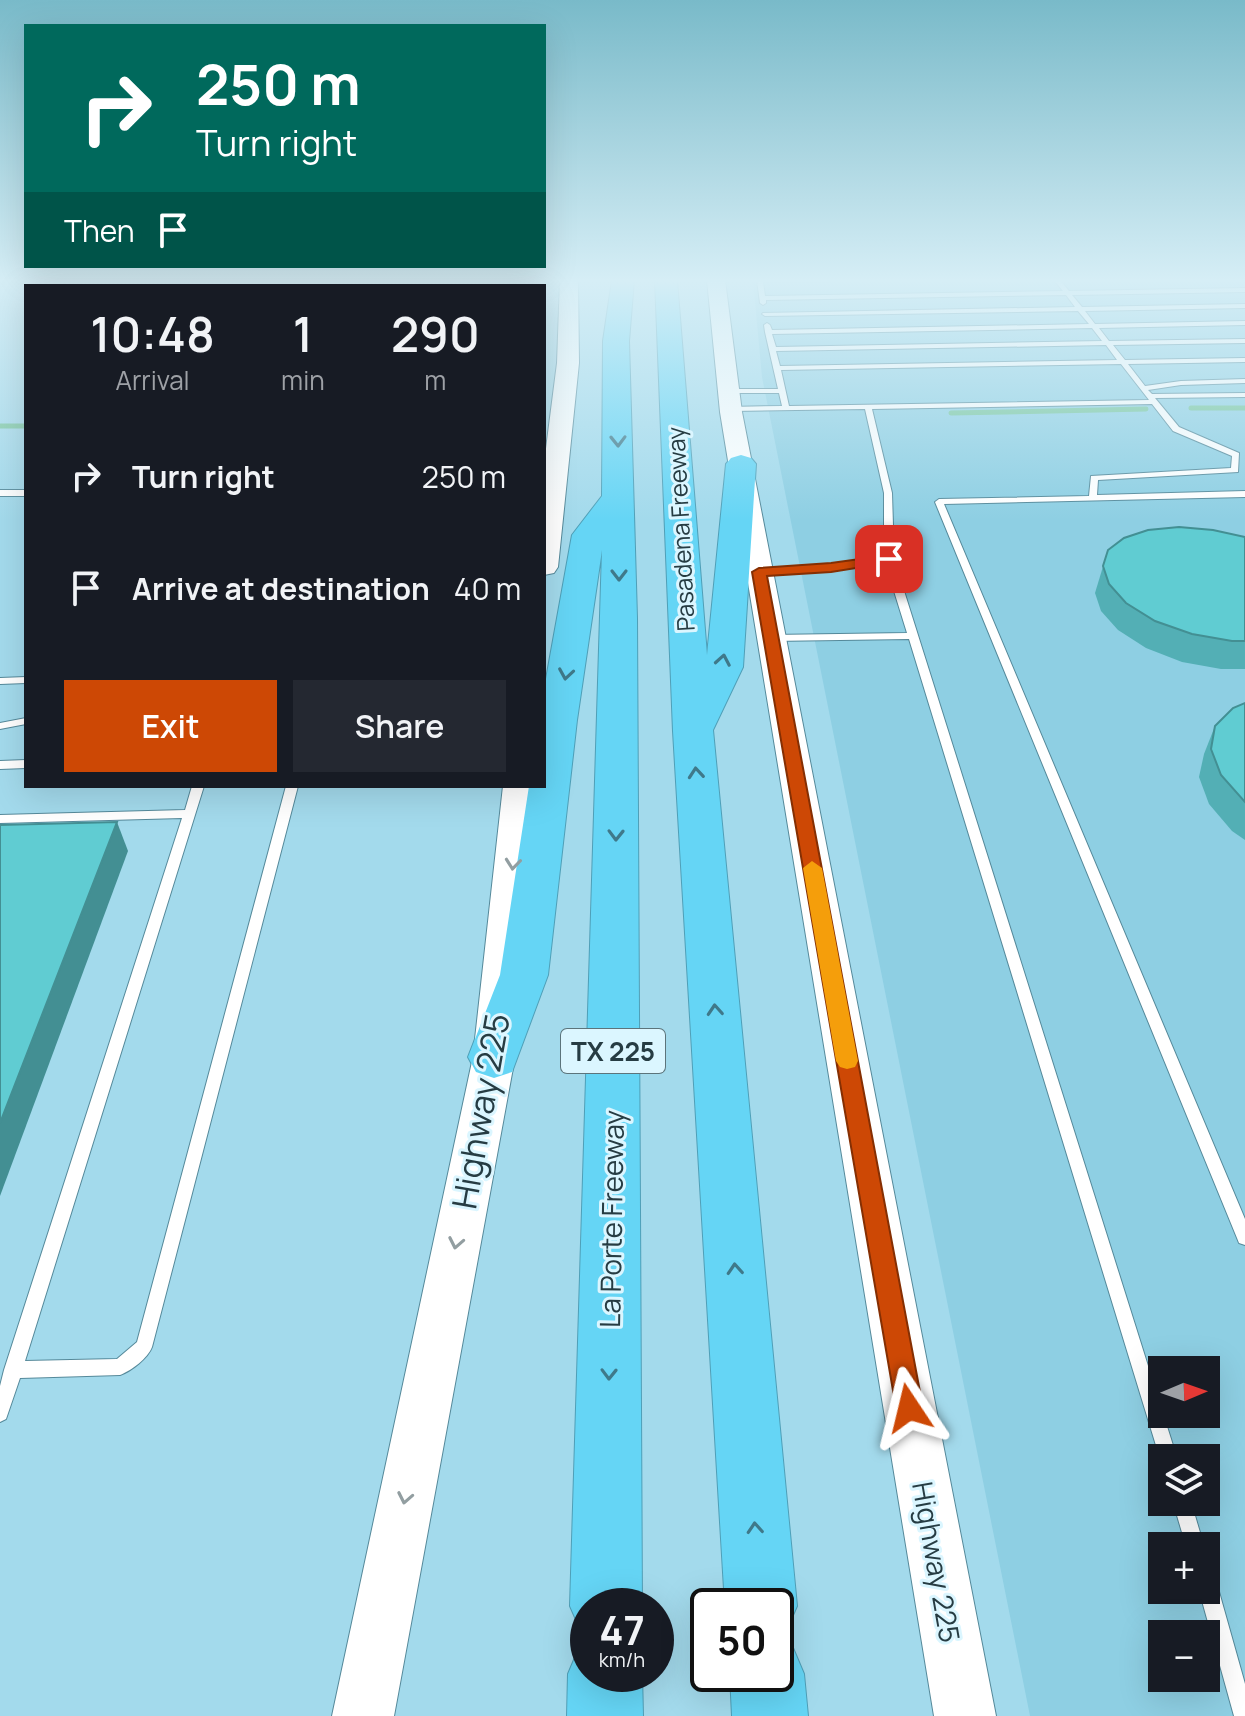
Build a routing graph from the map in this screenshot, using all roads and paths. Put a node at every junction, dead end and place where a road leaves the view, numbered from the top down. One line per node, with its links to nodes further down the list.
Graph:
1 (568, 360): 23 (main road)
2 (616, 360): 22 (highway, TX 225, one-way to 22)
3 (671, 360): 32 (highway, Pasadena Freeway)
4 (725, 360): 14 (main road, Highway 225)
5 (775, 360): 8 (lane)
6 (1240, 360): 7 (lane)
7 (1123, 362): 8 (lane); 10 (lane)
8 (777, 368): 11 (lane)
9 (1245, 381): 10 (lane)
10 (1144, 388): 13 (lane)
11 (782, 391): 14 (lane); 15 (lane)
12 (1245, 395): 13 (lane)
13 (1153, 399): 16 (lane); 21 (lane)
14 (730, 400): 15 (lane); 17 (main road, Highway 225)
15 (786, 407): 16 (lane)
16 (868, 407): 24 (lane)
17 (741, 464): 25 (main road, Highway 225); 32 (highway, one-way to 17)
18 (0, 493): 19 (lane)
19 (24, 493)
20 (1245, 494): 21 (lane)
21 (1093, 496): 41 (lane)
22 (618, 497): 40 (highway, one-way to 40); 45 (highway, La Porte Freeway / TX 225, one-way to 45)
23 (546, 550)
24 (889, 559): 25 (lane); 26 (lane)
25 (759, 572): 27 (main road, Highway 225)
26 (912, 636): 27 (lane); 44 (lane)
27 (771, 638): 53 (main road, Highway 225)
28 (24, 680): 29 (lane)
29 (0, 681)
30 (24, 721): 31 (lane)
31 (0, 726)
32 (693, 731): 46 (highway, one-way to 32)
33 (24, 764): 34 (lane)
34 (0, 765)
35 (197, 788): 38 (lane)
36 (291, 788): 42 (lane)
37 (520, 788): 40 (main road, Highway 225, one-way to 40)
38 (189, 814): 39 (lane); 42 (lane)
39 (0, 819)
40 (494, 1057): 50 (main road, Highway 225, one-way to 50)
41 (1245, 1238)
42 (13, 1370): 43 (lane)
43 (0, 1413)
44 (1164, 1444)
45 (606, 1588)
46 (760, 1588)
47 (1212, 1604): 54 (lane)
48 (605, 1692): 51 (highway)
49 (768, 1692): 52 (highway)
50 (363, 1716)
51 (605, 1716)
52 (770, 1716)
53 (965, 1716)
54 (1244, 1716)

